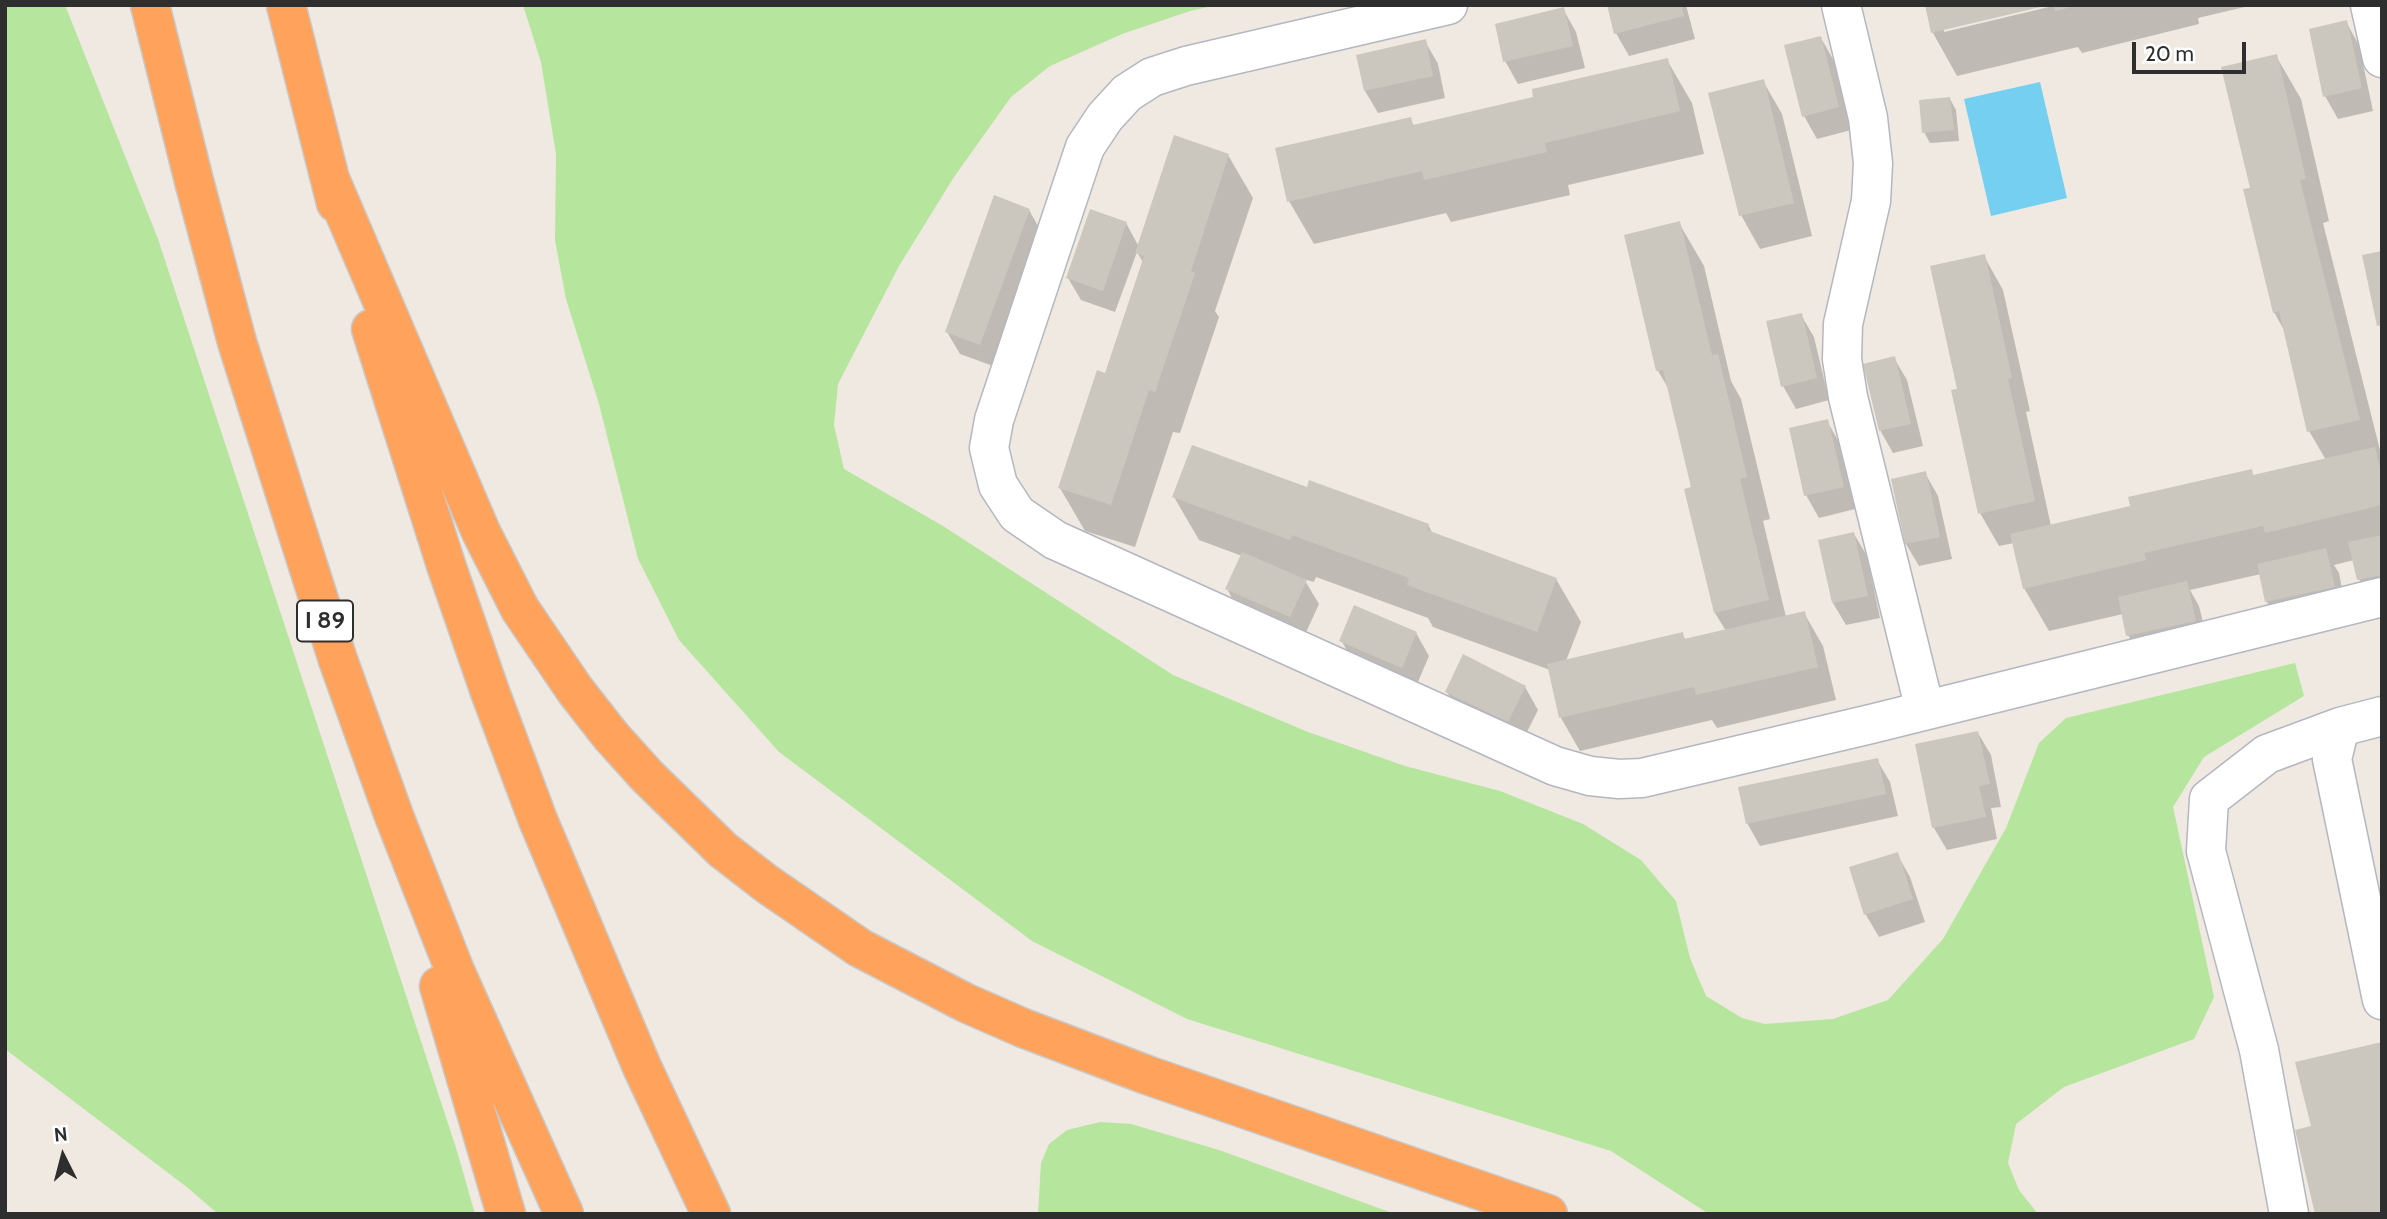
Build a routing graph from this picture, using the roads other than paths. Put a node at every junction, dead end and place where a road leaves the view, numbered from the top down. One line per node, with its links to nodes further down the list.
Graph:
1 (150, 5): 12 (highway, I 89)
2 (286, 5): 7 (highway)
3 (1448, 5): 9 (lane)
4 (1841, 5): 9 (lane)
5 (2370, 5): 6 (lane)
6 (2382, 58)
7 (330, 179): 16 (highway); 17 (highway)
8 (2382, 597): 9 (lane)
9 (1926, 710)
10 (2382, 716): 11 (lane)
11 (2340, 727): 13 (lane); 18 (lane)
12 (366, 739): 14 (highway); 15 (highway, I 89)
13 (2382, 1000)
14 (506, 1214)
15 (564, 1214)
16 (711, 1214)
17 (1548, 1214)
18 (2289, 1214)

